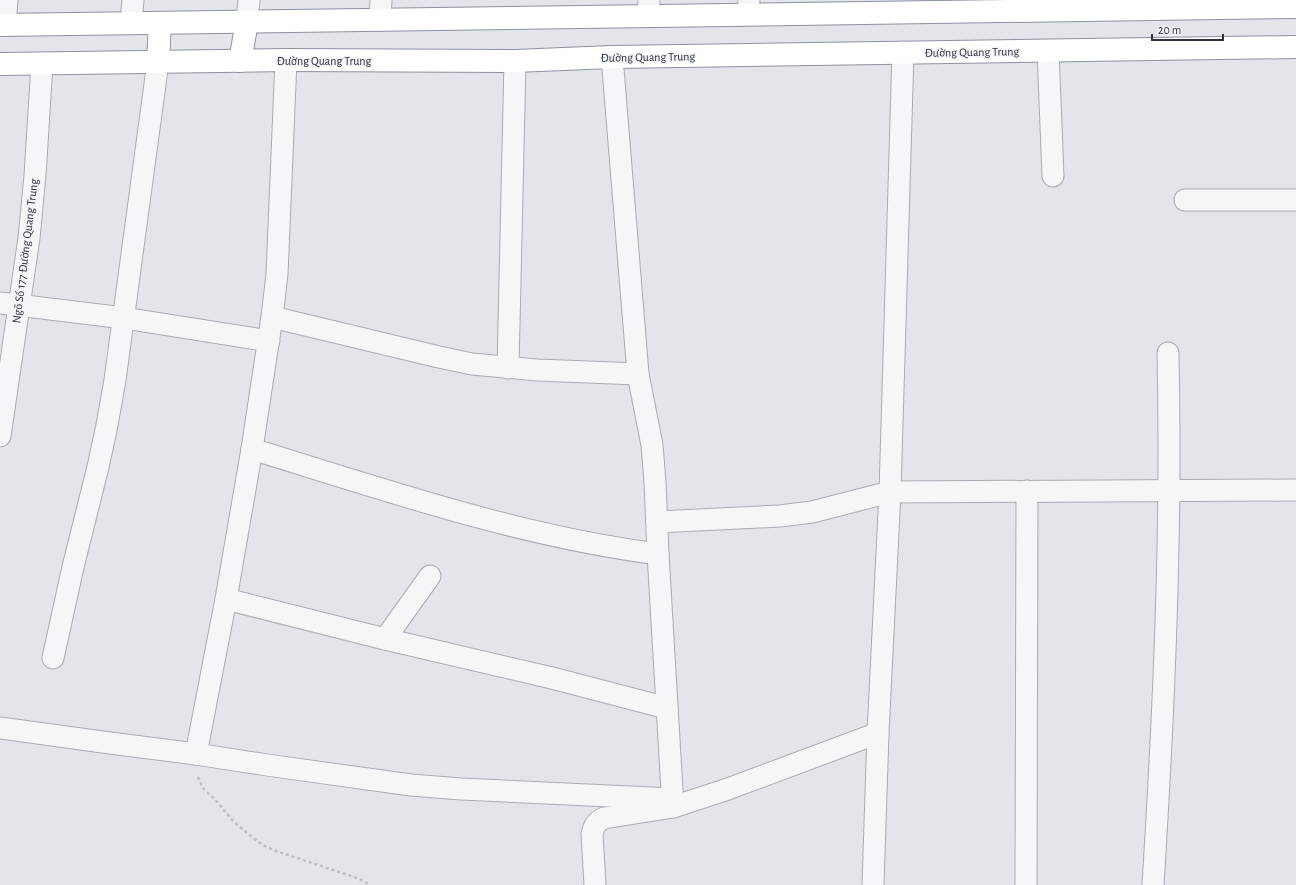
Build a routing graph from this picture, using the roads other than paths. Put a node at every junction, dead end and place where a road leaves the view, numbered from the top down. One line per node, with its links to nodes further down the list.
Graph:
1 (7, 0): 17 (street)
2 (133, 0): 15 (street)
3 (249, 0): 14 (street)
4 (1171, 4): 5 (highway); 7 (highway)
5 (1251, 4): 11 (highway)
6 (1002, 5): 7 (highway); 8 (highway)
7 (1078, 5)
8 (919, 6): 10 (highway)
9 (748, 7): 10 (highway); 12 (highway)
10 (827, 7)
11 (1296, 7)
12 (648, 8): 13 (highway)
13 (380, 10): 14 (highway)
14 (247, 22): 16 (highway); 24 (highway)
15 (131, 23): 16 (highway); 17 (highway)
16 (160, 23): 25 (highway)
17 (2, 25)
18 (1296, 47): 19 (highway, Đường Quang Trung)
19 (1048, 51): 20 (highway, Đường Quang Trung); 28 (street)
20 (903, 52): 21 (highway, Đường Quang Trung); 43 (street)
21 (612, 57): 23 (highway, Đường Quang Trung); 37 (street)
22 (286, 60): 23 (highway, Đường Quang Trung); 24 (highway, Đường Quang Trung); 32 (street)
23 (515, 60): 36 (street)
24 (240, 61): 25 (highway, Đường Quang Trung)
25 (158, 62): 27 (highway, Đường Quang Trung); 33 (street)
26 (0, 64): 27 (highway, Đường Quang Trung)
27 (42, 64): 31 (street, Ngõ Số 177 Đường Quang Trung)
28 (1052, 176)
29 (1185, 200): 30 (street)
30 (1296, 200)
31 (10, 304): 33 (street); 38 (street, Ngõ Số 177 Đường Quang Trung)
32 (272, 317): 34 (street); 36 (street)
33 (124, 318): 34 (street); 49 (street)
34 (269, 341): 39 (street)
35 (1168, 353): 40 (street)
36 (508, 368): 37 (street)
37 (638, 374): 44 (street)
38 (0, 436)
39 (252, 449): 45 (street); 47 (street)
40 (1170, 490): 41 (street); 42 (street); 58 (street)
41 (1296, 490)
42 (1027, 491): 43 (street); 57 (street)
43 (890, 492): 44 (street); 52 (street)
44 (657, 522): 45 (street)
45 (658, 554): 50 (street)
46 (430, 576): 48 (street)
47 (226, 599): 48 (street); 53 (street)
48 (385, 639): 50 (street)
49 (53, 658)
50 (667, 708): 54 (street)
51 (0, 728): 53 (street)
52 (878, 733): 54 (street); 56 (street)
53 (196, 754): 54 (street)
54 (673, 803): 55 (street)
55 (595, 885)
56 (873, 885)
57 (1026, 885)
58 (1153, 885)

